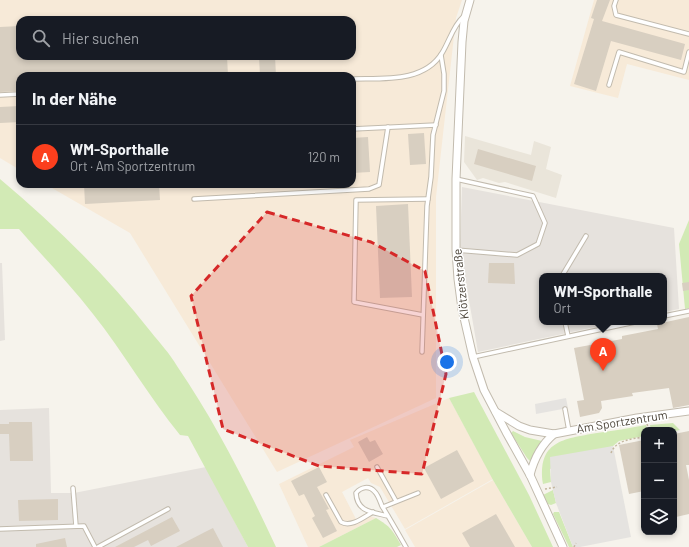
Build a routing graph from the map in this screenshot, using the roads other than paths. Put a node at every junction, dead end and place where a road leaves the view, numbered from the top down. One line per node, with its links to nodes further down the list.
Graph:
1 (470, 0): 3 (street, Klötzerstraße)
2 (616, 0): 4 (lane)
3 (466, 14): 6 (lane); 14 (street, Klötzerstraße)
4 (689, 34)
5 (689, 52): 8 (lane)
6 (441, 55): 7 (lane); 11 (lane)
7 (356, 79)
8 (609, 85)
9 (0, 94): 10 (lane)
10 (16, 94)
11 (436, 125): 12 (lane); 16 (lane)
12 (388, 127): 13 (lane); 15 (lane)
13 (356, 128)
14 (456, 179): 18 (street, Klötzerstraße); 18 (lane)
15 (194, 199)
16 (428, 199): 21 (lane); 21 (lane)
17 (586, 236): 19 (lane)
18 (456, 250): 27 (street, Klötzerstraße)
19 (564, 273)
20 (689, 311): 22 (lane)
21 (423, 315): 26 (lane)
22 (667, 315)
23 (566, 325): 25 (lane)
24 (621, 325): 25 (lane)
25 (568, 336): 27 (lane)
26 (422, 352)
27 (473, 357): 29 (street, Klötzerstraße)
28 (565, 409): 31 (lane)
29 (494, 410): 32 (street, Am Sportzentrum); 34 (street, Klötzerstraße)
30 (689, 411): 31 (street, Am Sportzentrum)
31 (569, 431): 32 (street, Am Sportzentrum)
32 (554, 434): 34 (street)
33 (377, 468): 38 (lane)
34 (530, 475): 47 (street, Klötzerstraße)
35 (73, 488): 43 (lane)
36 (418, 493): 38 (lane)
37 (326, 495): 41 (lane)
38 (396, 501): 39 (lane)
39 (383, 507): 41 (lane); 42 (lane)
40 (168, 509): 45 (lane)
41 (373, 512): 42 (lane)
42 (388, 516): 46 (lane)
43 (76, 526): 44 (lane); 45 (lane)
44 (0, 529)
45 (97, 547)
46 (406, 547)
47 (563, 547)

